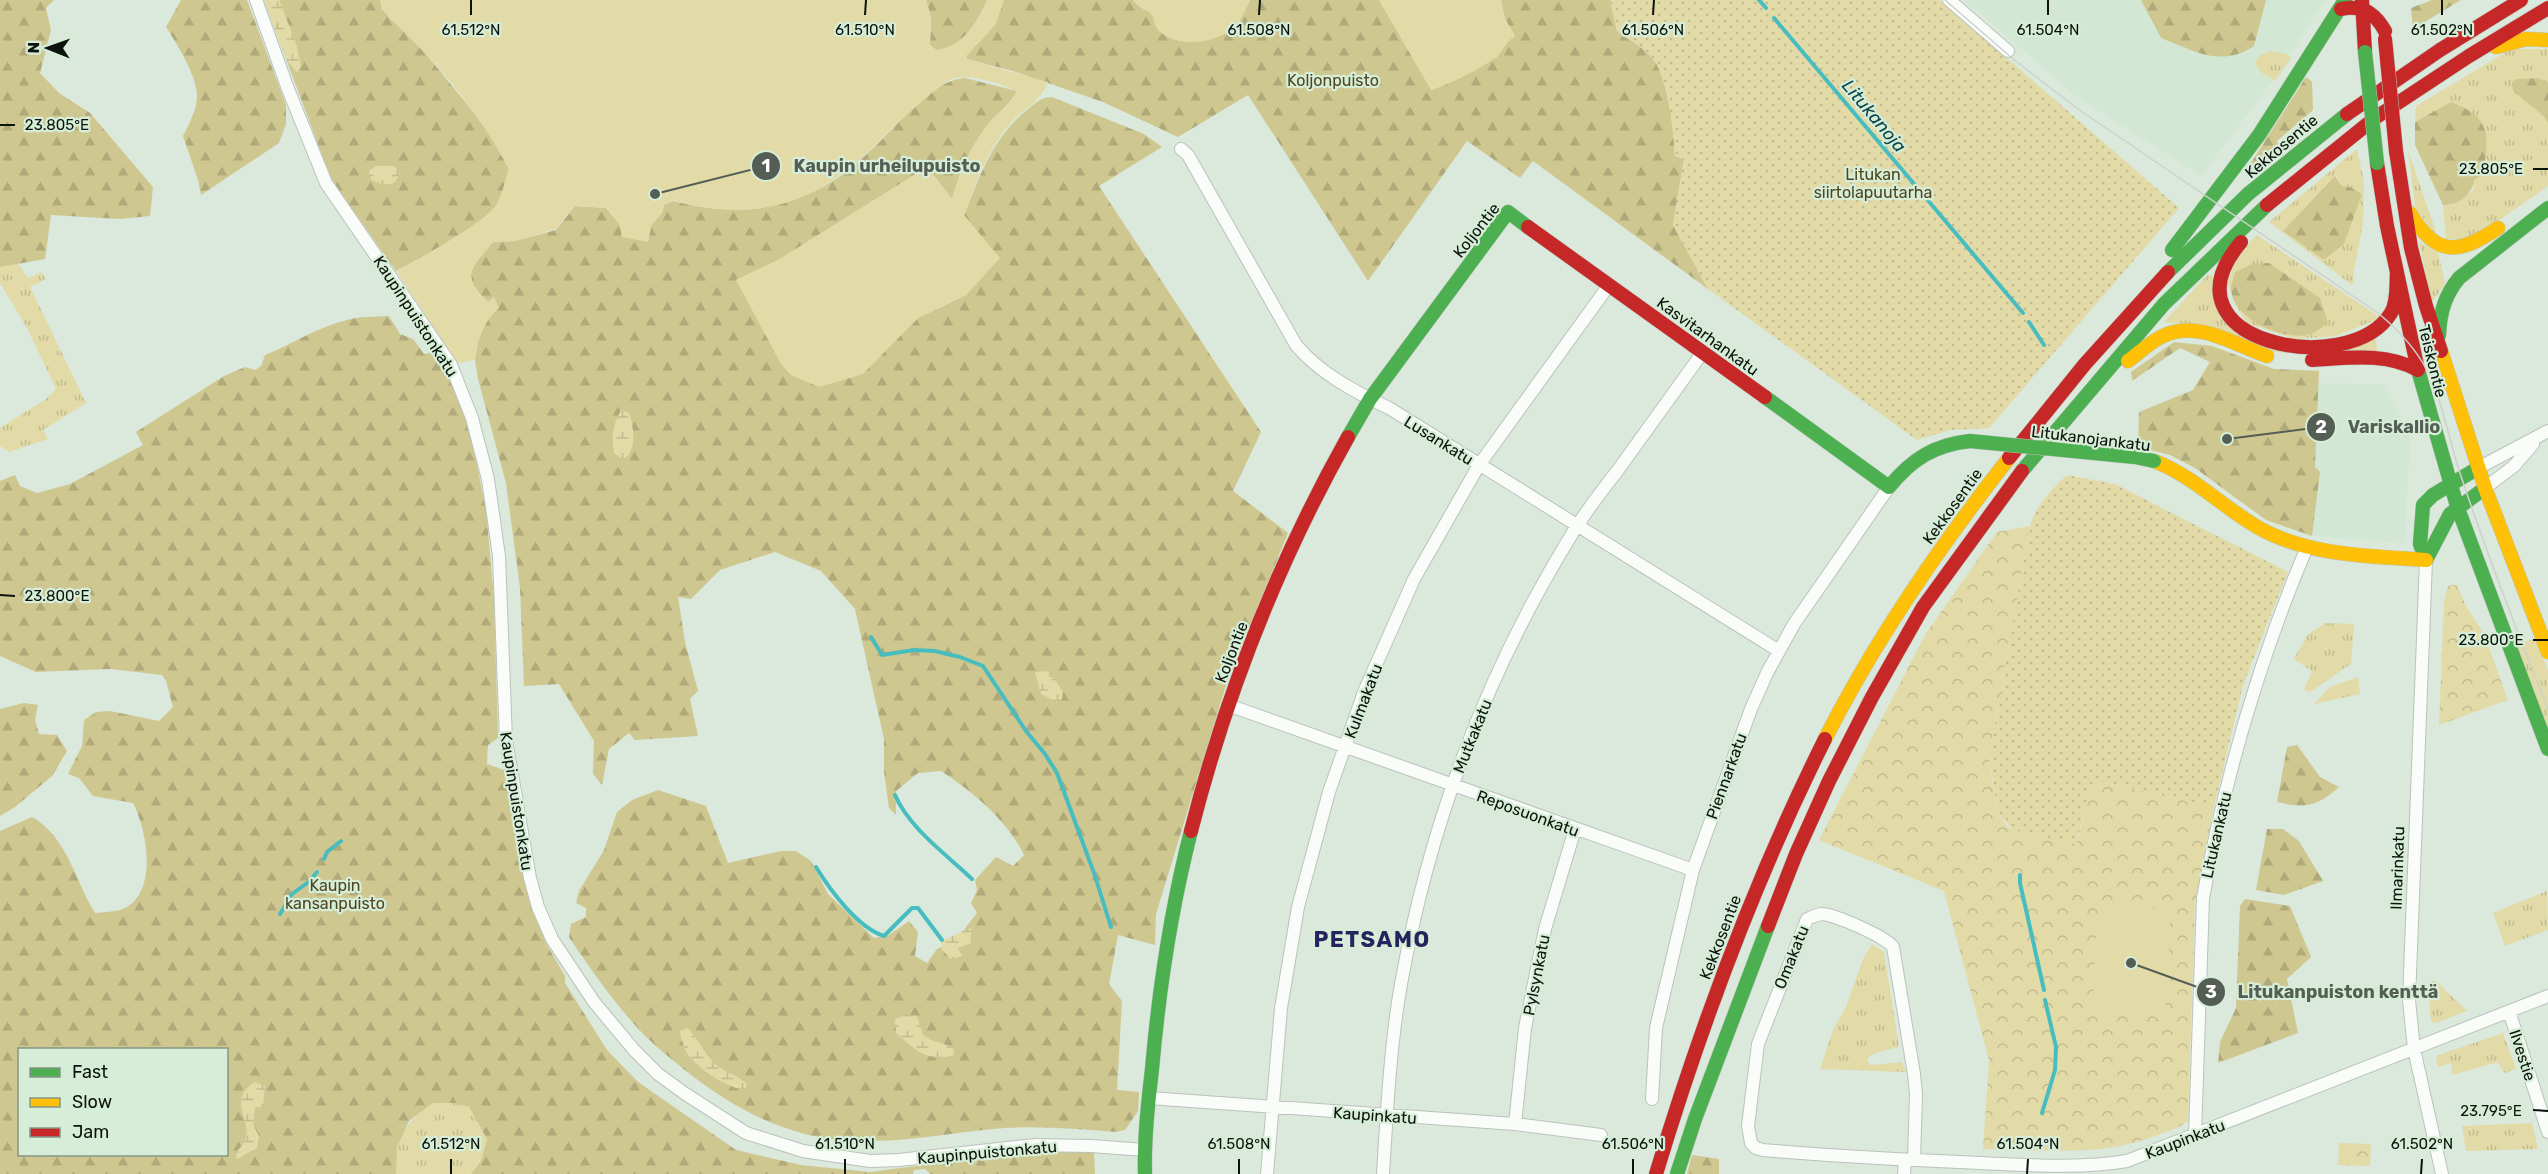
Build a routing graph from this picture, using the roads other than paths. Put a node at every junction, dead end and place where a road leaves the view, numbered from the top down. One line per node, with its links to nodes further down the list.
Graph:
1 (256, 0): 57 (street, Kaupinpuistonkatu)
2 (1949, 0): 10 (street)
3 (2521, 0): 20 (main road, Kekkosentie)
4 (2362, 4): 5 (main road); 6 (main road); 8 (main road); 18 (main road, Teiskontie, bridge)
5 (2343, 5): 20 (main road)
6 (2384, 5): 8 (main road, Teiskontie)
7 (2548, 8): 11 (main road)
8 (2385, 35): 14 (main road, Teiskontie, bridge)
9 (2548, 40): 11 (main road)
10 (2008, 51)
11 (2469, 56): 17 (main road, Kekkosentie)
12 (1181, 149): 27 (street, Lusankatu)
13 (2548, 193): 14 (main road)
14 (2404, 201): 21 (main road, Teiskontie)
15 (2548, 208): 21 (main road)
16 (1512, 210): 19 (main road, Kasvitarhankatu); 27 (main road, Koljontie)
17 (2259, 212): 18 (main road); 26 (main road, Kekkosentie)
18 (2397, 272): 25 (main road, Teiskontie)
19 (1609, 285): 22 (main road, Kasvitarhankatu); 29 (street, Kulmakatu)
20 (2099, 348): 63 (main road, Kekkosentie)
21 (2440, 351): 30 (main road, Teiskontie)
22 (1703, 352): 32 (main road, Kasvitarhankatu); 35 (street, Mutkakatu)
23 (2283, 359): 26 (main road)
24 (2298, 360): 25 (main road)
25 (2418, 370): 31 (main road, Teiskontie)
26 (2101, 377): 64 (main road, Kekkosentie)
27 (1370, 399): 29 (street, Lusankatu); 40 (main road, Koljontie)
28 (2543, 435): 30 (street); 33 (street)
29 (1479, 465): 35 (street, Lusankatu); 41 (street, Kulmakatu)
30 (2478, 468): 31 (main road, Ilmarinkatu); 33 (main road, Teiskontie)
31 (2450, 484): 34 (main road, Teiskontie); 37 (main road, Ilmarinkatu)
32 (1889, 486): 36 (main road, Litukanojankatu, bridge); 38 (street, Piennarkatu)
33 (2485, 488): 34 (main road); 39 (main road, Teiskontie)
34 (2457, 507): 37 (main road, Ilmarinkatu); 42 (main road, Teiskontie)
35 (1576, 526): 38 (street, Lusankatu); 43 (street, Mutkakatu)
36 (2307, 547): 37 (main road, Litukanojankatu); 56 (street, Litukankatu)
37 (2426, 560): 48 (street, Ilmarinkatu)
38 (1779, 651): 45 (street, Piennarkatu)
39 (2548, 652)
40 (1228, 705): 41 (street, Reposuonkatu); 49 (main road, Koljontie)
41 (1345, 747): 43 (street, Reposuonkatu); 51 (street, Kulmakatu)
42 (2548, 749)
43 (1452, 786): 44 (street, Reposuonkatu); 52 (street, Mutkakatu)
44 (1575, 829): 45 (street, Reposuonkatu); 53 (street, Pylsynkatu)
45 (1693, 870): 50 (street, Piennarkatu)
46 (2548, 996): 47 (street, Kaupinkatu)
47 (2509, 1011): 48 (street, Kaupinkatu); 54 (street, Ilvestie)
48 (2414, 1049): 56 (street, Kaupinkatu); 66 (street, Ilmarinkatu)
49 (1149, 1098): 51 (street, Kaupinkatu); 57 (main road, Koljontie)
50 (1652, 1099)
51 (1272, 1108): 52 (street, Kaupinkatu); 61 (street, Kulmakatu)
52 (1387, 1116): 53 (street, Kaupinkatu); 62 (street, Mutkakatu)
53 (1515, 1124): 55 (street, Kaupinkatu)
54 (2548, 1132)
55 (1601, 1135)
56 (2195, 1135): 59 (street, Kaupinkatu)
57 (1145, 1150): 60 (main road, Koljontie)
58 (1763, 1150): 59 (street, Kaupinkatu); 59 (street, Omakatu)
59 (1910, 1160): 65 (street, Omakatu)
60 (1145, 1174)
61 (1267, 1174)
62 (1383, 1174)
63 (1656, 1174)
64 (1677, 1174)
65 (1904, 1174)
66 (2442, 1174)

